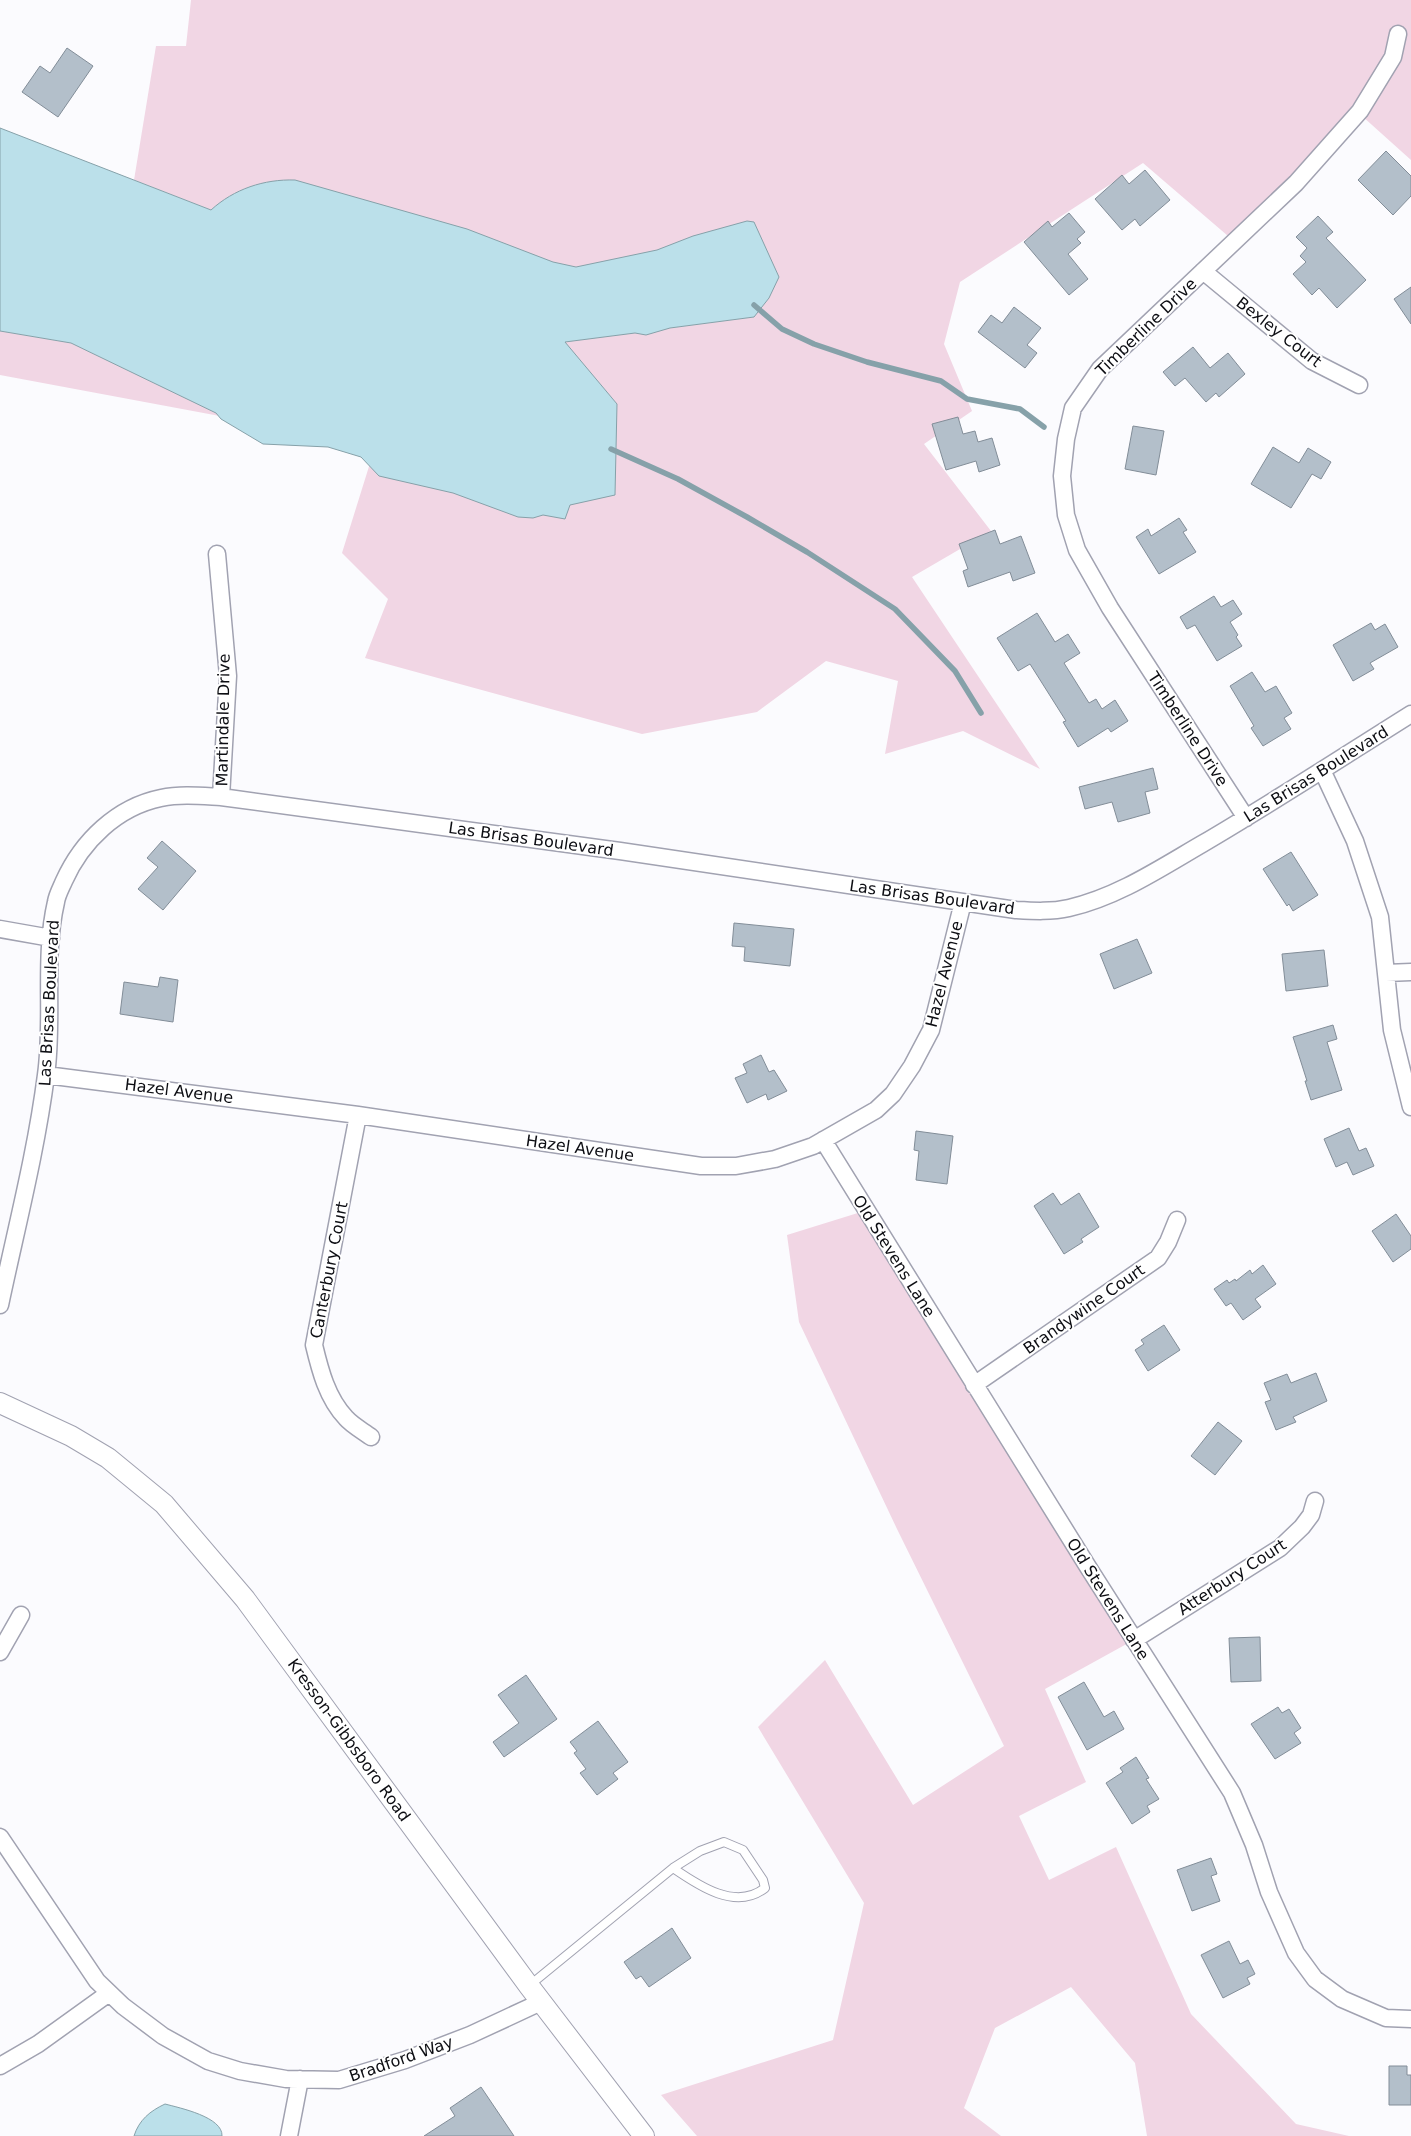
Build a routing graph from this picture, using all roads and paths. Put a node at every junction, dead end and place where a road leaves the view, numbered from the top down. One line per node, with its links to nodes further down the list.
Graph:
1 (1398, 34): 2 (street, Timberline Drive)
2 (1203, 271): 3 (street, Bexley Court); 8 (street, Timberline Drive)
3 (1359, 385)
4 (217, 554): 7 (street, Martindale Drive)
5 (1411, 714): 6 (street, Las Brisas Boulevard)
6 (1322, 770): 8 (street, Las Brisas Boulevard); 13 (street)
7 (221, 797): 9 (street, Las Brisas Boulevard); 11 (street, Las Brisas Boulevard)
8 (1246, 818): 9 (street, Las Brisas Boulevard)
9 (962, 902): 17 (street, Hazel Avenue)
10 (0, 929): 11 (street)
11 (51, 938): 14 (street, Las Brisas Boulevard)
12 (1411, 972): 13 (street)
13 (1386, 973): 15 (street)
14 (46, 1075): 16 (street, Hazel Avenue); 19 (street, Las Brisas Boulevard)
15 (1411, 1107)
16 (358, 1115): 17 (street, Hazel Avenue); 22 (street, Canterbury Court)
17 (823, 1140): 20 (street, Old Stevens Lane)
18 (1177, 1220): 20 (street, Brandywine Court)
19 (0, 1305)
20 (974, 1385): 25 (street, Old Stevens Lane)
21 (0, 1403): 29 (street, Kresson-Gibbsboro Road)
22 (371, 1437)
23 (1315, 1500): 25 (street, Atterbury Court)
24 (21, 1615): 26 (street)
25 (1134, 1640): 32 (street, Old Stevens Lane)
26 (0, 1652)
27 (0, 1837): 30 (street, Bradford Way)
28 (673, 1868): 28 (lane); 29 (lane)
29 (529, 1986): 31 (street, Kresson-Gibbsboro Road)
30 (109, 1993): 33 (street); 34 (street, Bradford Way)
31 (540, 2002): 34 (street, Bradford Way); 36 (street, Kresson-Gibbsboro Road)
32 (1411, 2019)
33 (0, 2066)
34 (300, 2079): 35 (street)
35 (289, 2136)
36 (644, 2136)

